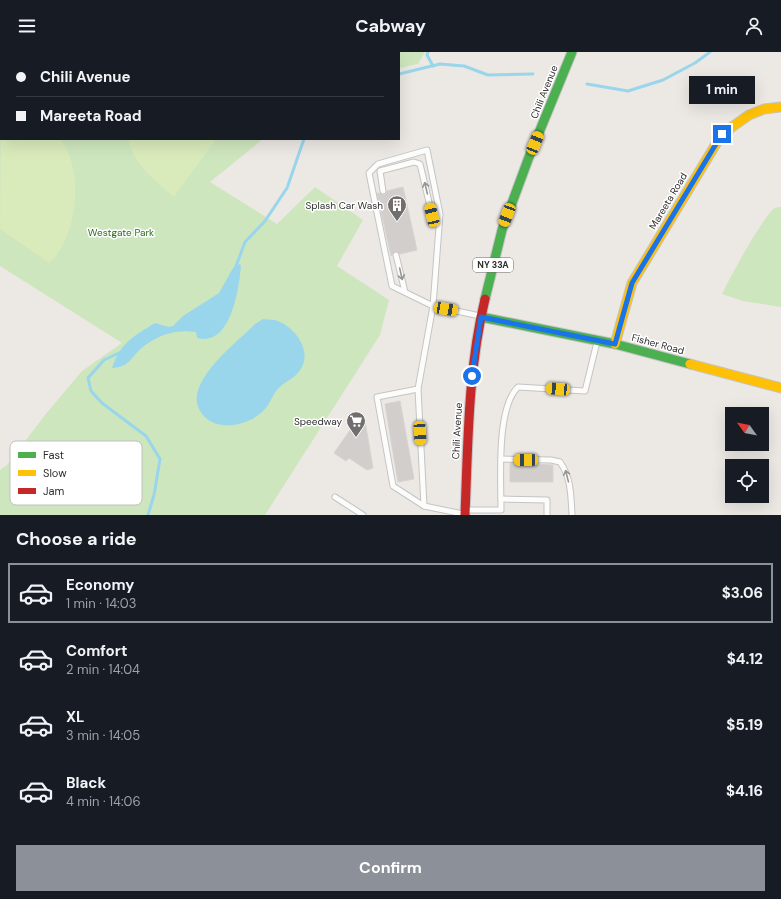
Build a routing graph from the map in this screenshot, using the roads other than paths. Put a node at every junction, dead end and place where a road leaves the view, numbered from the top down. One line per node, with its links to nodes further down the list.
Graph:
1 (568, 54): 8 (street, Chili Avenue / NY 33A)
2 (781, 107): 10 (street, Mareeta Road)
3 (383, 192): 4 (lane, one-way to 3)
4 (439, 223): 6 (lane); 7 (lane)
5 (396, 255): 6 (lane, one-way to 6)
6 (405, 292): 7 (lane)
7 (433, 306): 8 (lane); 12 (lane)
8 (481, 317): 9 (street, Fisher Road); 17 (street, Chili Avenue / NY 33A)
9 (598, 340): 10 (street, Fisher Road); 13 (lane)
10 (615, 344): 11 (street, Fisher Road)
11 (781, 388)
12 (418, 389): 16 (lane); 16 (lane)
13 (501, 459): 15 (lane); 21 (lane, one-way to 13)
14 (336, 497): 19 (lane)
15 (501, 499): 18 (lane); 20 (lane)
16 (424, 506): 17 (lane)
17 (465, 513): 18 (lane)
18 (501, 513)
19 (363, 515)
20 (547, 515)
21 (572, 515)

